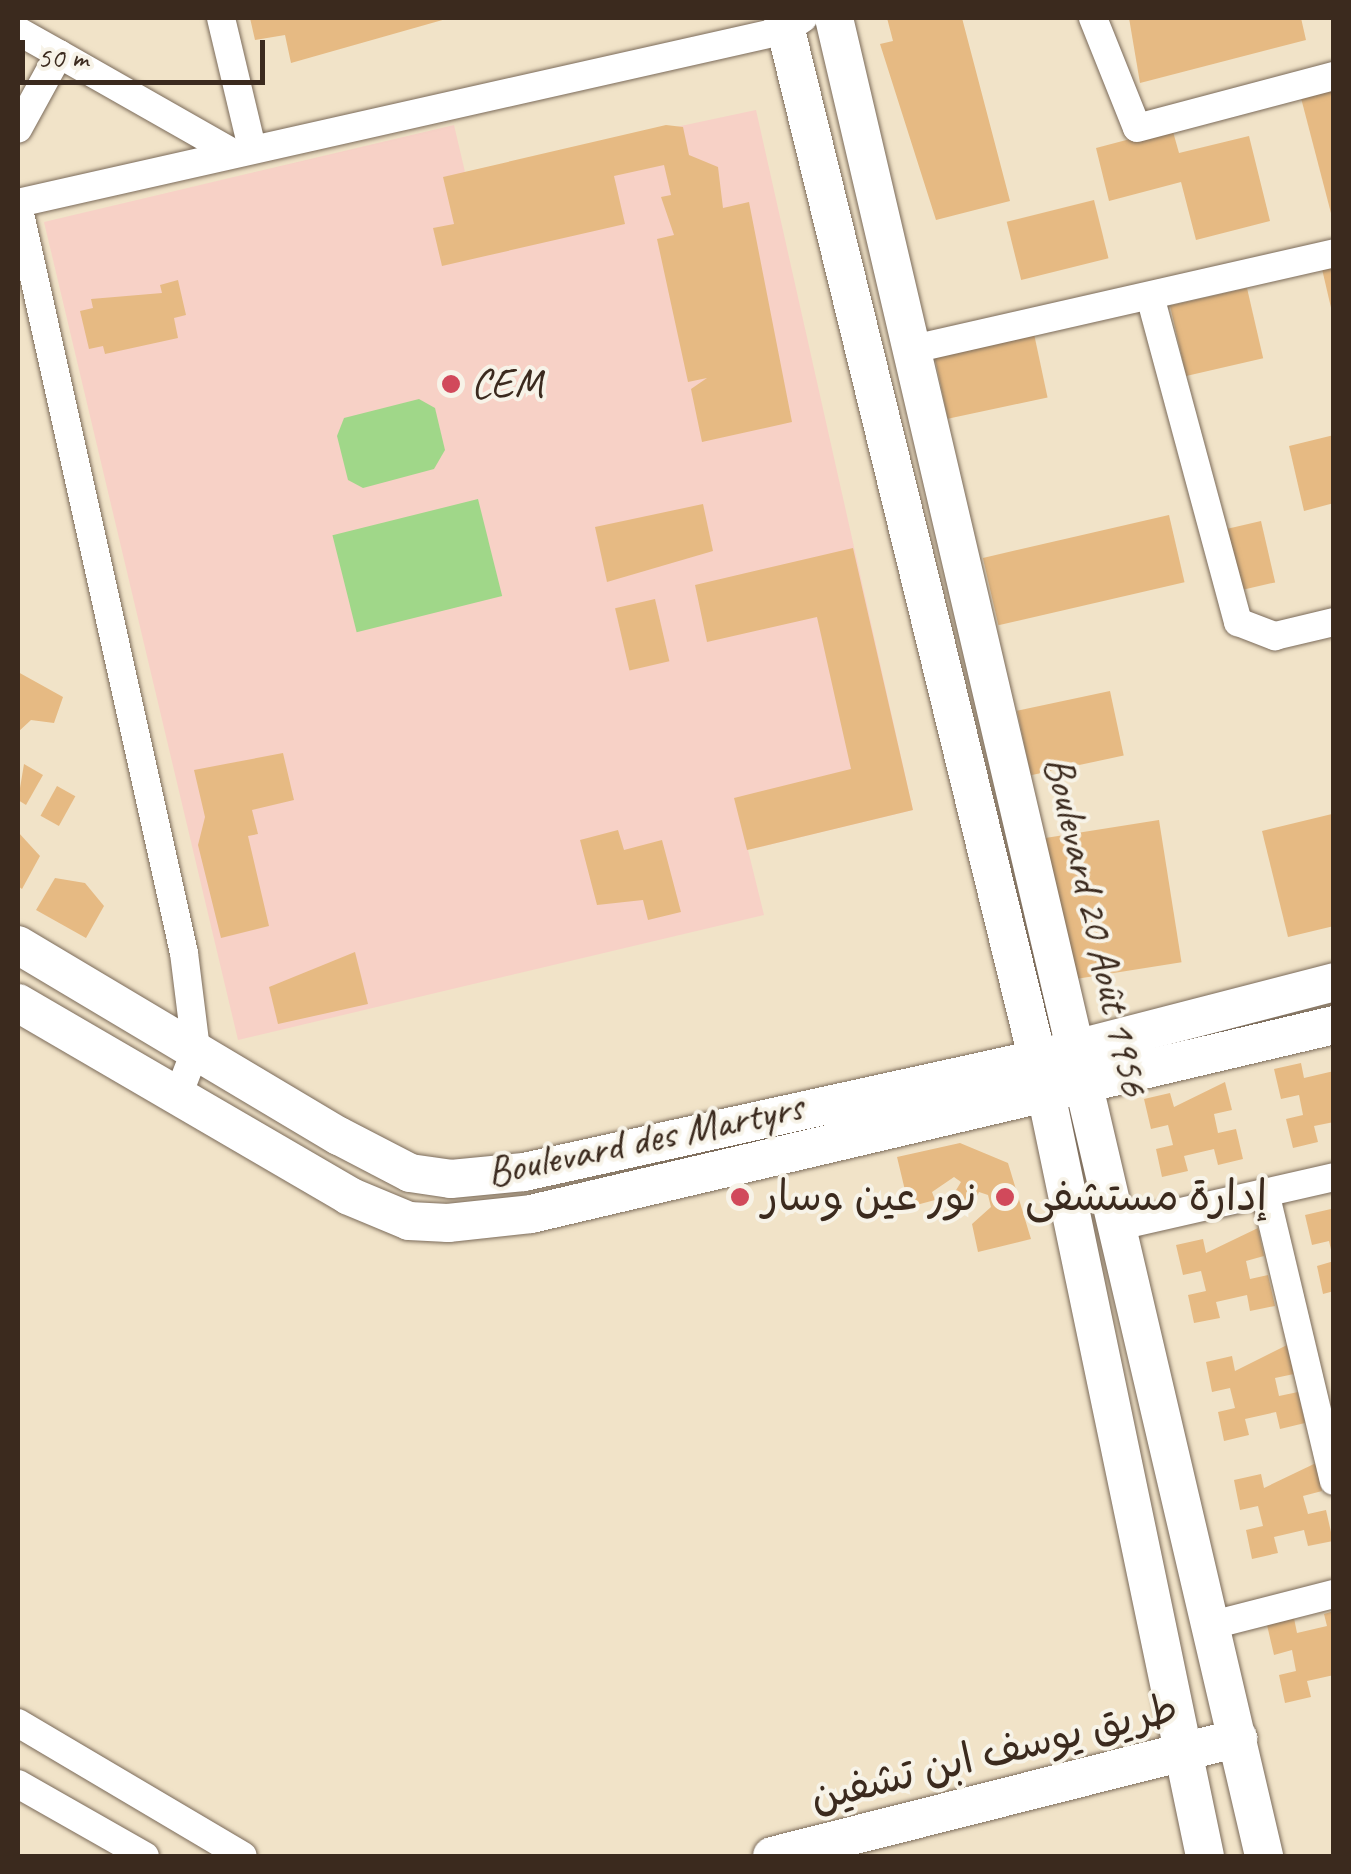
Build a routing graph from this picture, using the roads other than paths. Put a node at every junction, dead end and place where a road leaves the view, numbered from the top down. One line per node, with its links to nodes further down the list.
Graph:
1 (222, 18): 9 (street)
2 (834, 18): 13 (street, Boulevard 20 Août 1956)
3 (1093, 18): 7 (street)
4 (791, 22): 9 (street); 21 (street, Boulevard 20 Août 1956)
5 (18, 31): 6 (street)
6 (59, 54): 8 (street); 9 (street)
7 (1334, 76)
8 (18, 130)
9 (240, 147): 10 (street)
10 (18, 204): 20 (street)
11 (1334, 253): 12 (street)
12 (1150, 296): 13 (street); 14 (street)
13 (913, 348): 19 (street, Boulevard 20 Août 1956)
14 (1334, 622)
15 (18, 944): 20 (street)
16 (1334, 982): 19 (street, Boulevard des Martyrs)
17 (18, 1003): 23 (street, Boulevard des Martyrs)
18 (1334, 1025): 22 (street, Boulevard des Martyrs)
19 (1080, 1048): 21 (street, Boulevard des Martyrs); 22 (street, Boulevard 20 Août 1956)
20 (196, 1049): 21 (street, Boulevard des Martyrs); 23 (street)
21 (1036, 1059): 24 (street, Boulevard 20 Août 1956)
22 (1087, 1087): 24 (street, Boulevard des Martyrs); 27 (street, Boulevard 20 Août 1956)
23 (177, 1098): 24 (street, Boulevard des Martyrs)
24 (1047, 1098): 33 (street, Boulevard 20 Août 1956)
25 (1334, 1176): 26 (street)
26 (1265, 1192): 27 (street); 28 (street)
27 (1119, 1226): 30 (street, Boulevard 20 Août 1956)
28 (1334, 1481)
29 (1334, 1594): 30 (street)
30 (1212, 1624): 32 (street, Boulevard 20 Août 1956)
31 (18, 1723): 36 (street)
32 (1238, 1738): 33 (street, طريق يوسف ابن تشفين); 39 (street, Boulevard 20 Août 1956)
33 (1181, 1752): 37 (street, طريق يوسف ابن تشفين); 38 (street, Boulevard 20 Août 1956)
34 (18, 1784): 35 (street)
35 (146, 1856)
36 (242, 1856)
37 (772, 1856)
38 (1206, 1856)
39 (1264, 1856)

